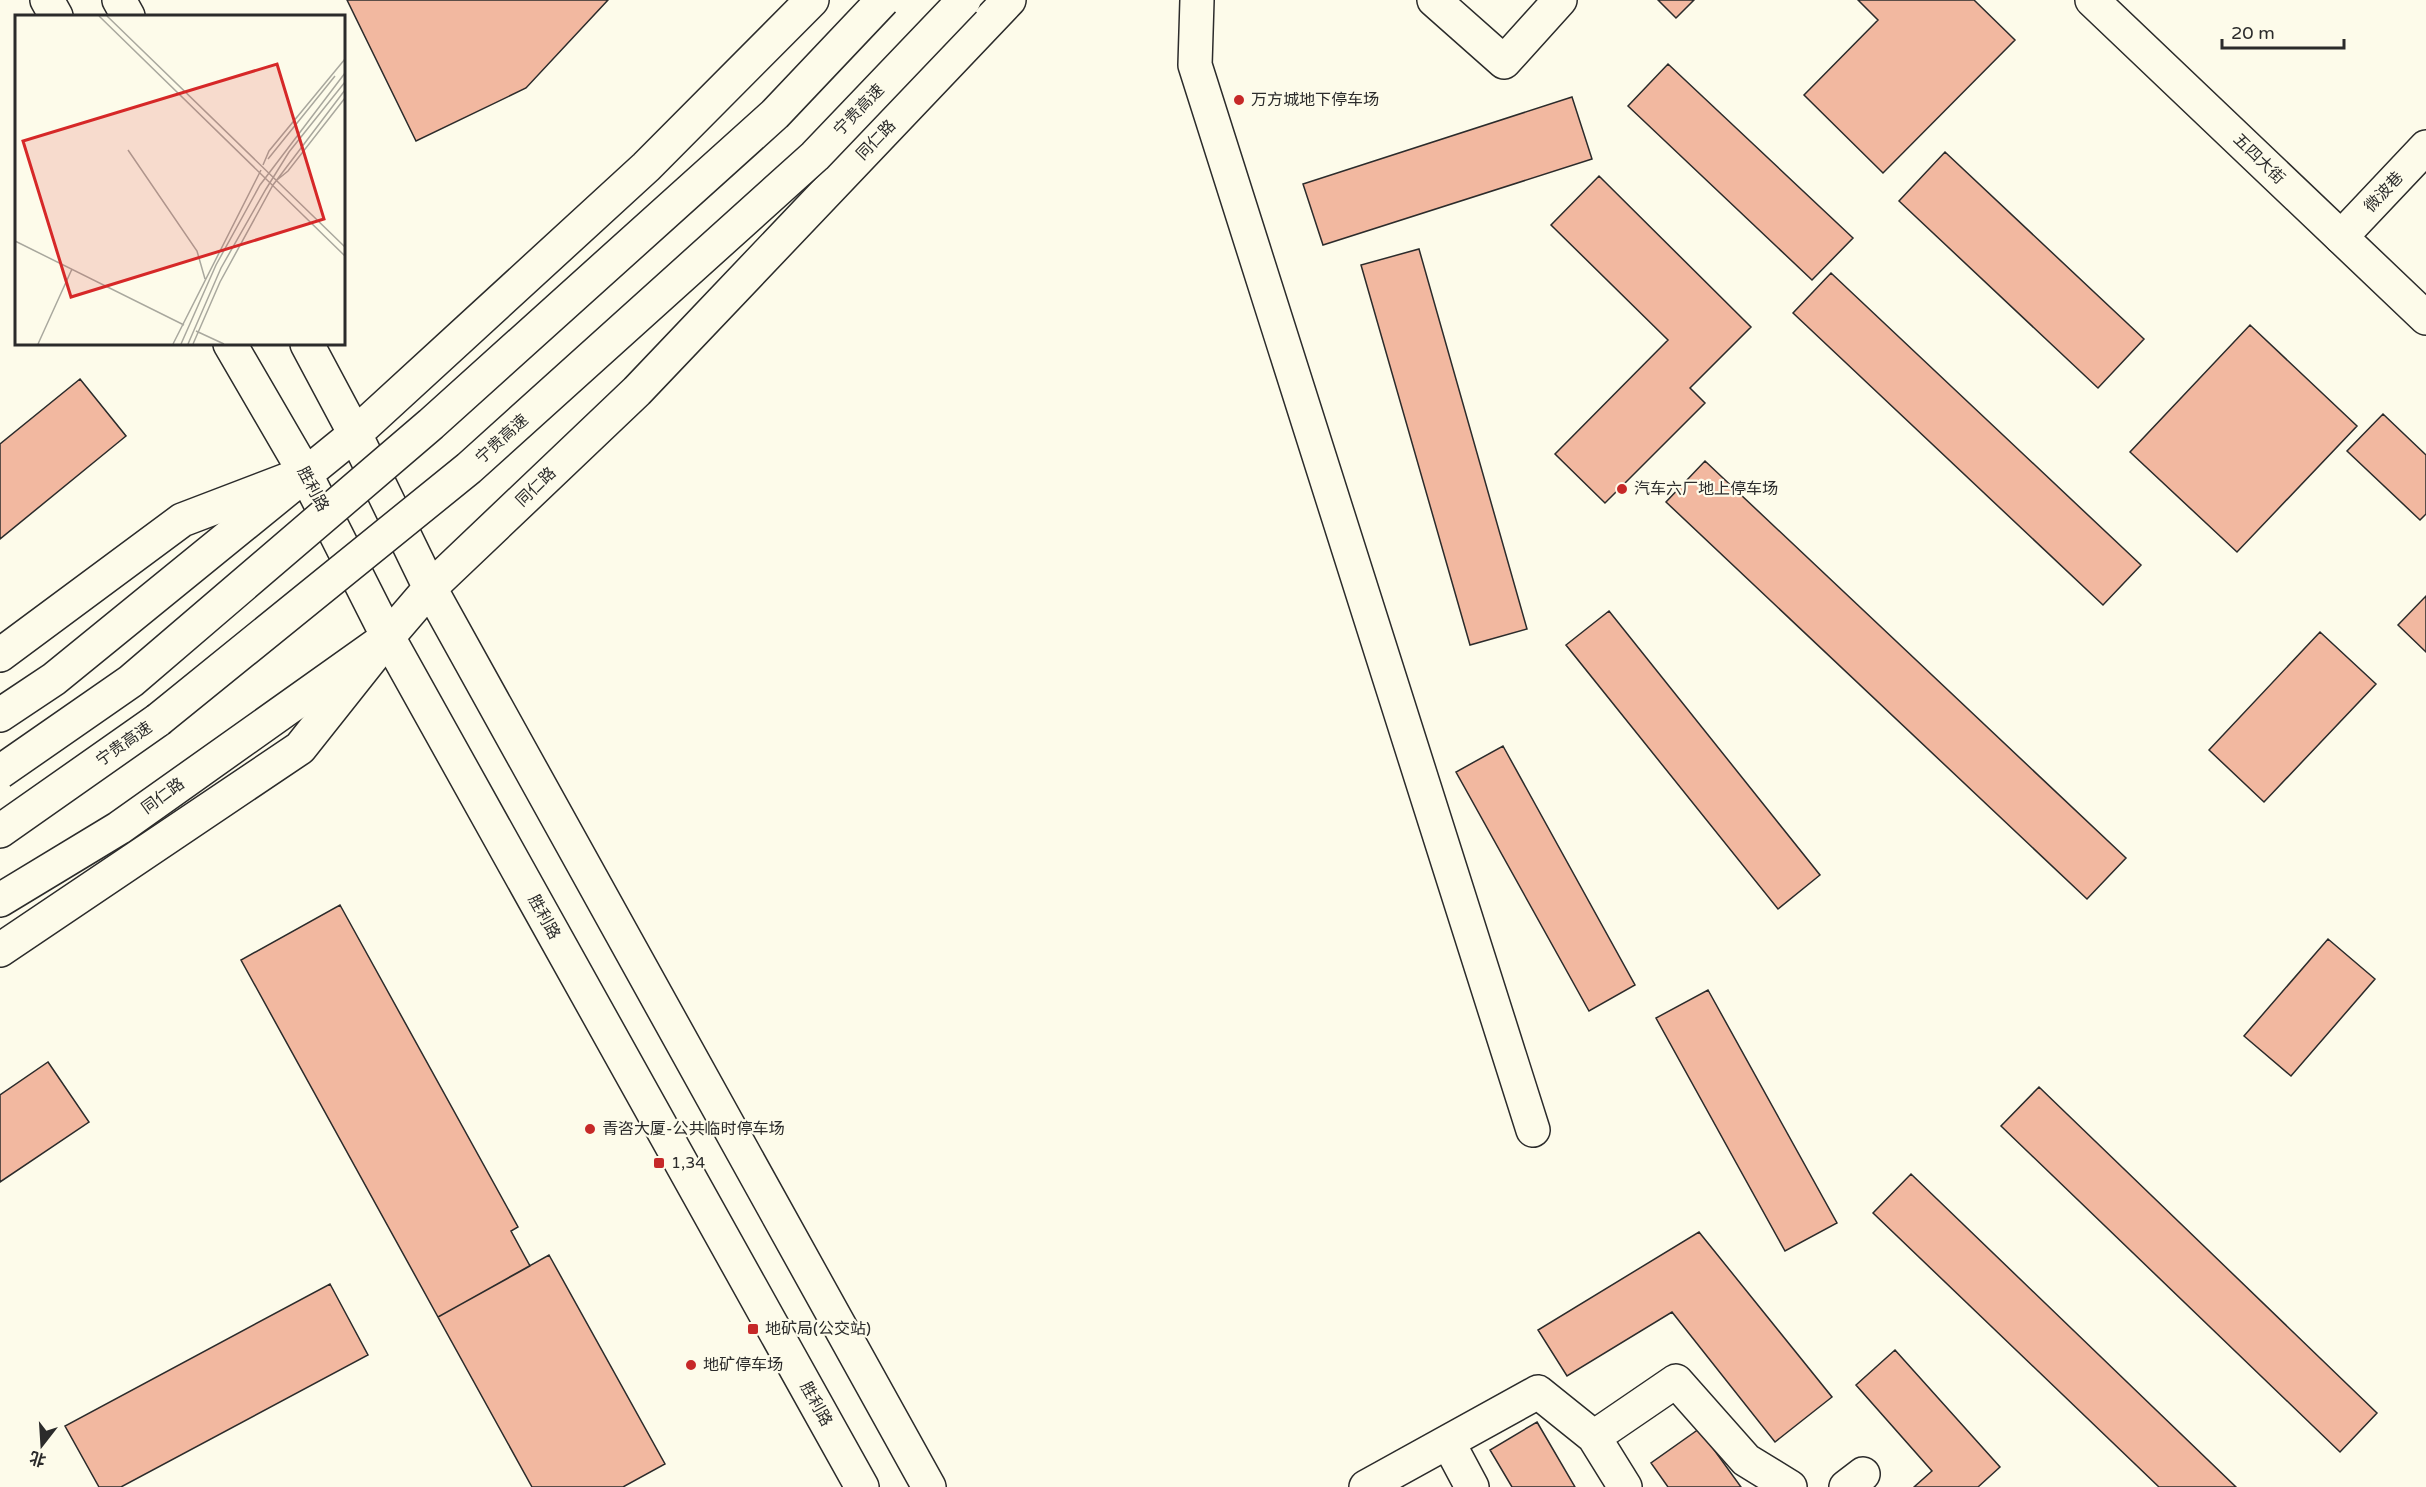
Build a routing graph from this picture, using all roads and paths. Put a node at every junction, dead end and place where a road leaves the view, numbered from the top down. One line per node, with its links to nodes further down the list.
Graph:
1 (48, 0): 11 (main road)
2 (119, 0): 12 (main road)
3 (812, 0): 18 (main road)
4 (883, 0): 24 (main road, bridge)
5 (964, 0): 25 (main road, 宁贵高速, bridge)
6 (1009, 0): 20 (main road, 同仁路)
7 (1197, 0): 28 (main road)
8 (1434, 0): 9 (main road)
9 (1560, 0)
10 (2092, 0): 14 (main road, 五四大街)
11 (56, 15)
12 (127, 15)
13 (2426, 147): 14 (main road, 微波巷)
14 (2341, 237): 15 (main road, 五四大街)
15 (2426, 318)
16 (231, 345): 19 (main road, 胜利路)
17 (308, 345): 18 (main road)
18 (356, 434): 19 (main road); 20 (main road)
19 (305, 473): 21 (main road, 胜利路); 22 (main road); 23 (main road)
20 (430, 588): 21 (main road, 同仁路); 32 (main road)
21 (388, 637): 26 (main road, 同仁路); 27 (main road); 31 (main road, 胜利路)
22 (0, 655)
23 (0, 715)
24 (0, 772)
25 (0, 831)
26 (0, 900)
27 (0, 950)
28 (1533, 1130)
29 (1594, 1437): 30 (main road); 35 (main road); 36 (main road)
30 (1448, 1442): 33 (main road); 34 (main road)
31 (862, 1487)
32 (929, 1487)
33 (1366, 1487)
34 (1472, 1487)
35 (1625, 1487)
36 (1790, 1487)

